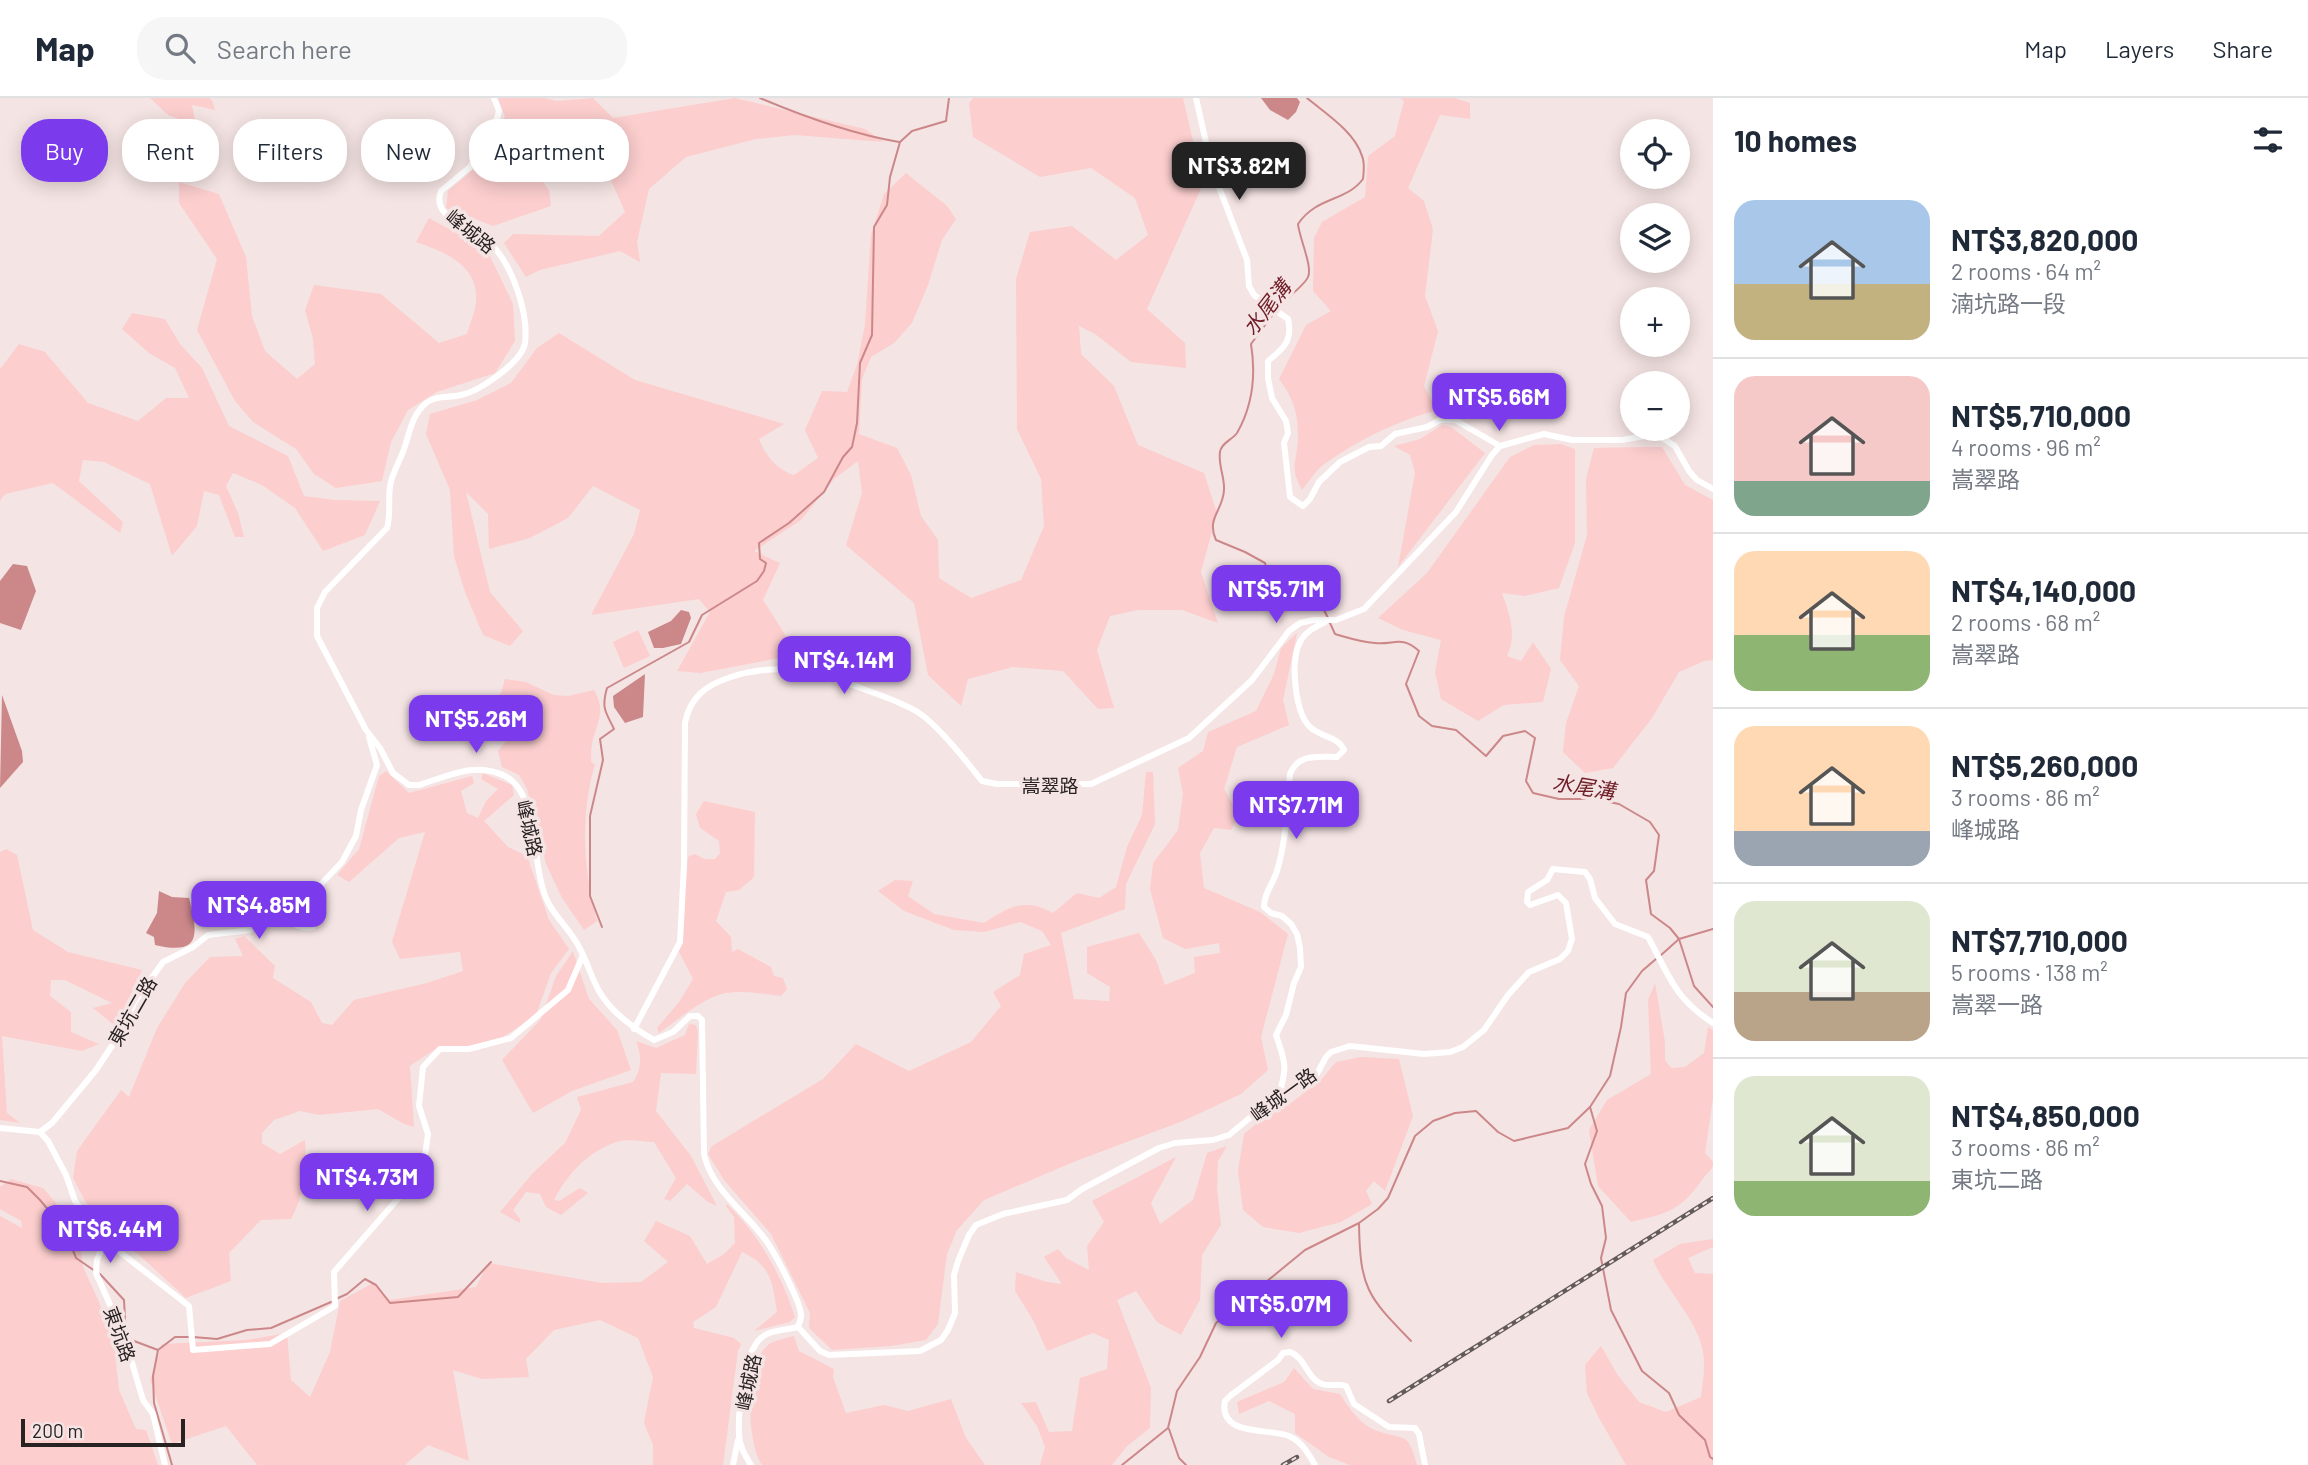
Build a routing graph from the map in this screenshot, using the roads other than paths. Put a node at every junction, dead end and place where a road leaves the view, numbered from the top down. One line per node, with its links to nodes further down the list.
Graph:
1 (494, 98): 6 (street, 峰城路)
2 (1196, 98): 3 (street)
3 (1500, 446): 4 (street); 5 (street, 嵩翠路)
4 (1713, 489)
5 (1326, 621): 9 (street, 嵩翠路); 10 (street)
6 (366, 730): 7 (street, 峰城路); 12 (street, 東坑二路)
7 (583, 955): 9 (street, 峰城路); 13 (street)
8 (1713, 1023): 10 (street, 峰城一路)
9 (634, 1029): 14 (street)
10 (1279, 1094): 14 (street, 峰城一路)
11 (0, 1128): 12 (street)
12 (40, 1132): 13 (street)
13 (102, 1238): 16 (street, 東坑路)
14 (798, 1327): 15 (street, 峰城路)
15 (739, 1434): 17 (street); 18 (street, 峰城路)
16 (164, 1465)
17 (733, 1465)
18 (751, 1465)
19 (1315, 1465): 20 (street)
20 (1426, 1465)

